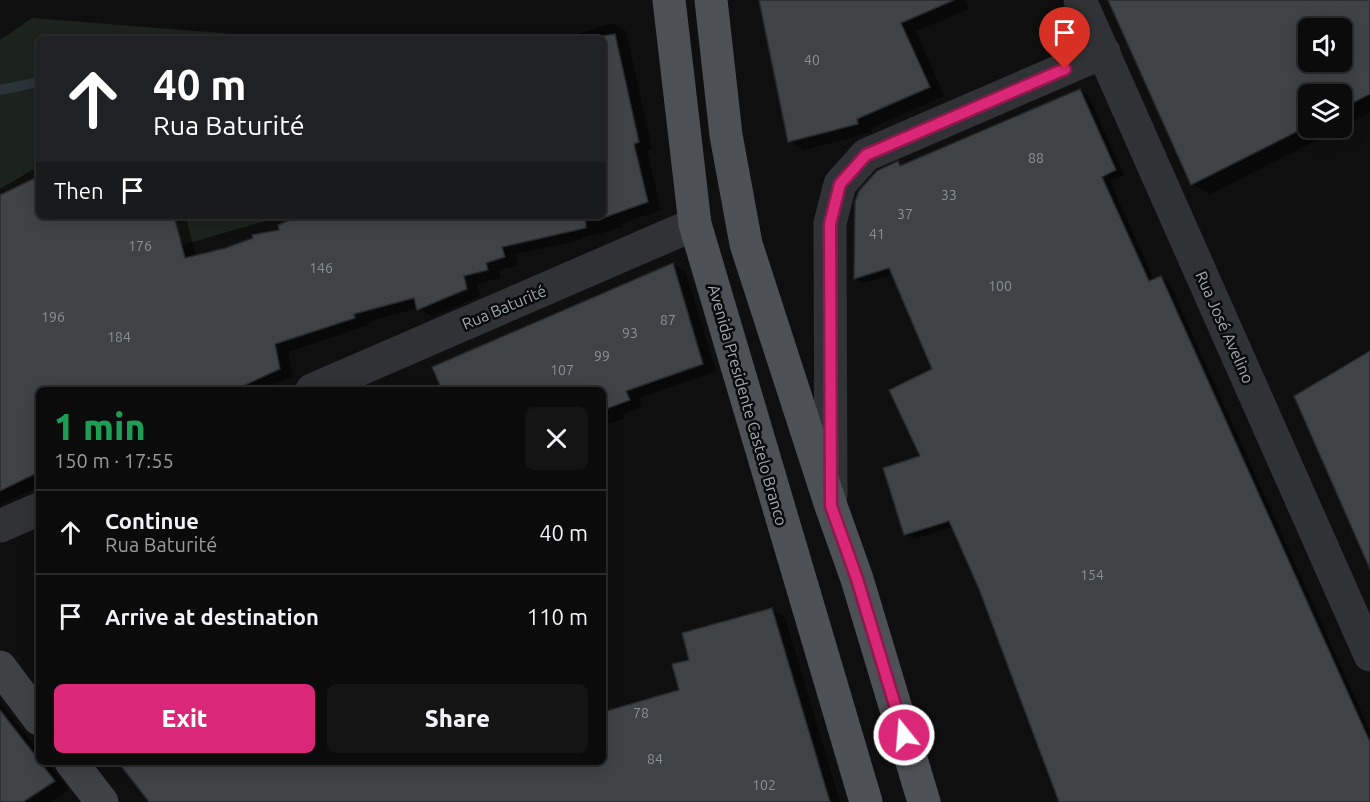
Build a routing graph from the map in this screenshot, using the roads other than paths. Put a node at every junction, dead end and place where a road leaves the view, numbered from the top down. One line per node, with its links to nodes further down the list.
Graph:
1 (669, 0): 5 (main road, Avenida Presidente Castelo Branco)
2 (711, 0): 7 (main road)
3 (1080, 0): 4 (street, Rua José Avelino)
4 (1104, 52): 7 (street); 10 (street, Rua José Avelino)
5 (695, 224): 6 (street, Rua Baturité); 15 (main road, Avenida Presidente Castelo Branco)
6 (319, 387)
7 (831, 506): 16 (main road)
8 (36, 510): 9 (street)
9 (0, 526)
10 (1370, 655)
11 (0, 667): 12 (street)
12 (36, 715)
13 (73, 765): 14 (street)
14 (91, 798)
15 (866, 802)
16 (924, 802)

